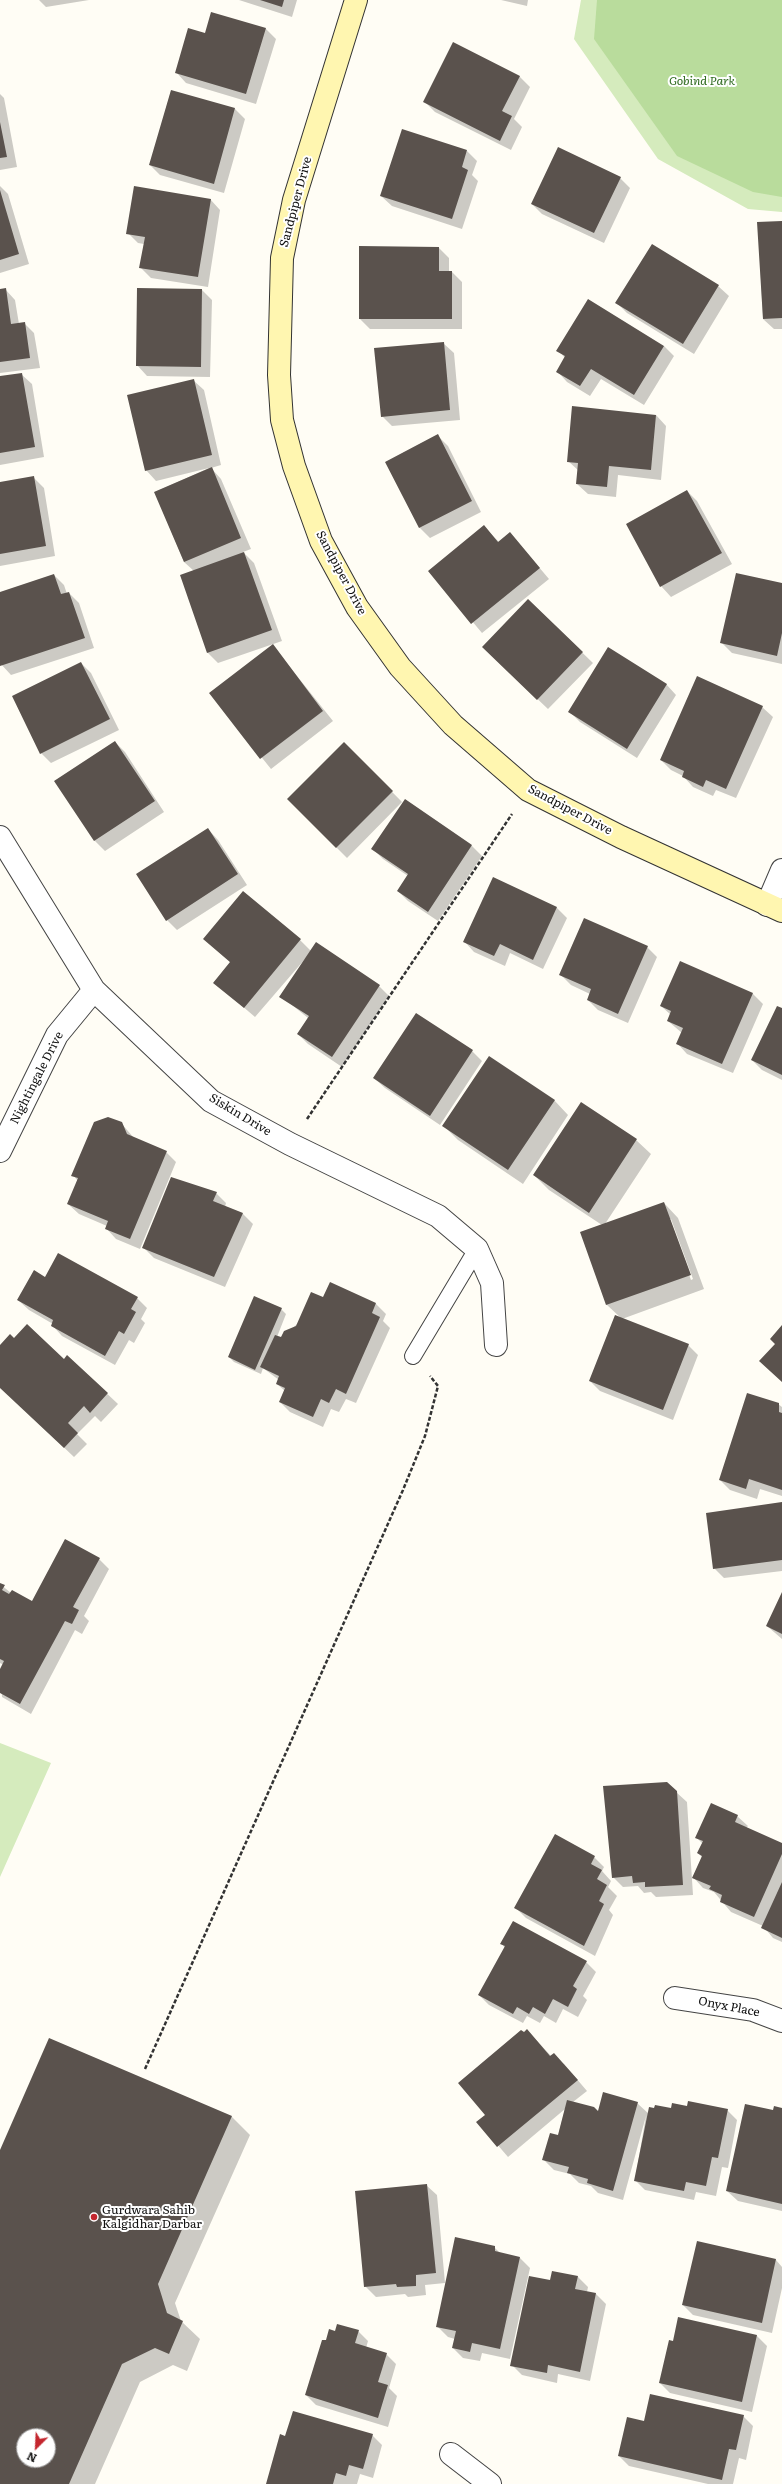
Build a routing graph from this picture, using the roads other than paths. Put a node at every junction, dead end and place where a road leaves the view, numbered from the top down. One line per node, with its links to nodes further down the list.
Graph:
1 (356, 0): 4 (street, Sandpiper Drive)
2 (0, 837): 5 (street, Siskin Drive)
3 (782, 870): 4 (street)
4 (775, 908)
5 (94, 990): 6 (street, Nightingale Drive); 7 (street, Siskin Drive)
6 (0, 1151)
7 (477, 1249): 8 (street, Siskin Drive); 9 (lane)
8 (496, 1345)
9 (414, 1356)
10 (675, 1998): 11 (street, Onyx Place)
11 (782, 2021)
12 (451, 2454): 13 (street)
13 (490, 2484)

